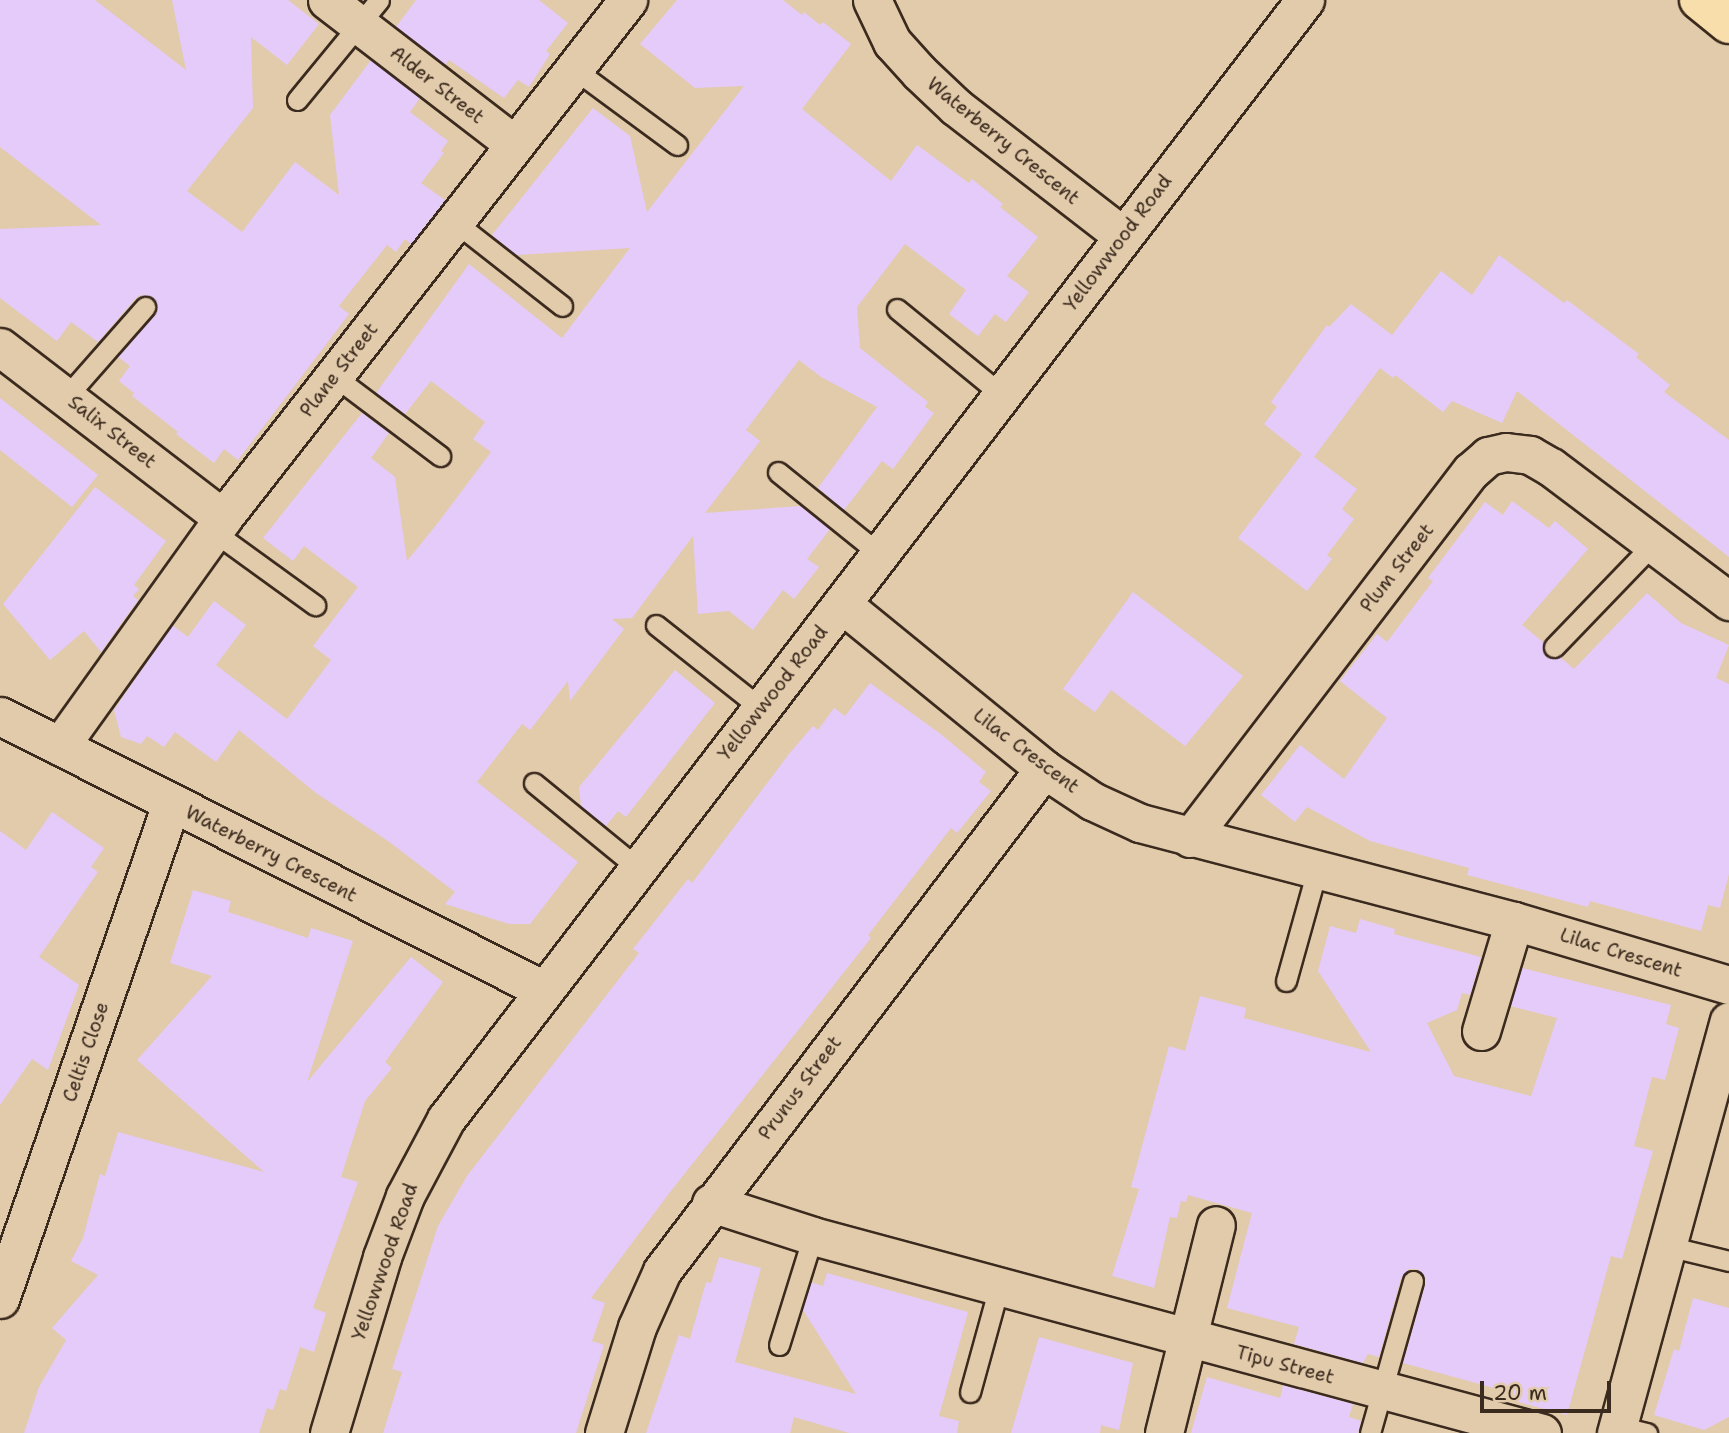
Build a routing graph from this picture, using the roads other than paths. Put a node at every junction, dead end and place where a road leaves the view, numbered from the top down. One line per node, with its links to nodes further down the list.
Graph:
1 (327, 0): 6 (street, Alder Street)
2 (628, 0): 8 (street, Plane Street)
3 (872, 0): 13 (street, Waterberry Crescent)
4 (1305, 0): 13 (street, Yellowwood Road)
5 (1699, 0): 7 (main road)
6 (369, 12): 9 (lane); 10 (street, Alder Street)
7 (1729, 24)
8 (574, 69): 10 (street, Plane Street); 11 (lane)
9 (297, 100)
10 (515, 145): 12 (street, Plane Street)
11 (677, 145)
12 (455, 222): 14 (lane); 18 (street, Plane Street)
13 (1123, 236): 19 (street, Yellowwood Road)
14 (562, 306)
15 (145, 307): 20 (lane)
16 (897, 309): 19 (lane)
17 (0, 347): 20 (street, Salix Street)
18 (334, 376): 21 (lane); 23 (street, Plane Street)
19 (1002, 395): 25 (street, Yellowwood Road)
20 (66, 397): 23 (street, Salix Street)
21 (439, 456)
22 (778, 472): 25 (lane)
23 (219, 525): 28 (lane); 33 (street, Plane Street)
24 (1653, 544): 26 (street, Plum Street); 30 (lane); 37 (street, Plum Street)
25 (881, 555): 27 (street, Yellowwood Road)
26 (1729, 601)
27 (842, 604): 31 (street, Yellowwood Road); 34 (street, Lilac Crescent)
28 (315, 605)
29 (656, 625): 31 (lane)
30 (1554, 647)
31 (762, 709): 38 (street, Yellowwood Road)
32 (0, 716): 33 (street, Waterberry Crescent)
33 (60, 747): 36 (street, Waterberry Crescent)
34 (1044, 769): 37 (street, Lilac Crescent); 46 (street, Prunus Street)
35 (534, 783): 38 (lane)
36 (171, 804): 43 (street, Waterberry Crescent); 53 (street, Celtis Close)
37 (1190, 838): 39 (street, Lilac Crescent)
38 (638, 868): 43 (street, Yellowwood Road)
39 (1317, 870): 40 (street, Lilac Crescent); 41 (lane)
40 (1514, 921): 42 (street, Lilac Crescent); 44 (street)
41 (1286, 981)
42 (1729, 985)
43 (544, 990): 59 (street, Yellowwood Road)
44 (1481, 1031)
45 (1727, 1039): 49 (street)
46 (711, 1203): 48 (street, Tipu Street); 60 (street, Prunus Street)
47 (1216, 1225): 54 (street)
48 (813, 1236): 52 (street, Tipu Street); 55 (lane)
49 (1667, 1246): 50 (lane); 58 (street)
50 (1729, 1261)
51 (1413, 1281): 56 (lane)
52 (999, 1287): 54 (street, Tipu Street); 57 (lane)
53 (0, 1299)
54 (1188, 1339): 56 (street, Tipu Street); 61 (street)
55 (779, 1345)
56 (1382, 1390): 62 (lane); 63 (street, Tipu Street)
57 (970, 1392)
58 (1627, 1431)
59 (329, 1433)
60 (604, 1433)
61 (1164, 1433)
62 (1370, 1433)
63 (1542, 1433)

